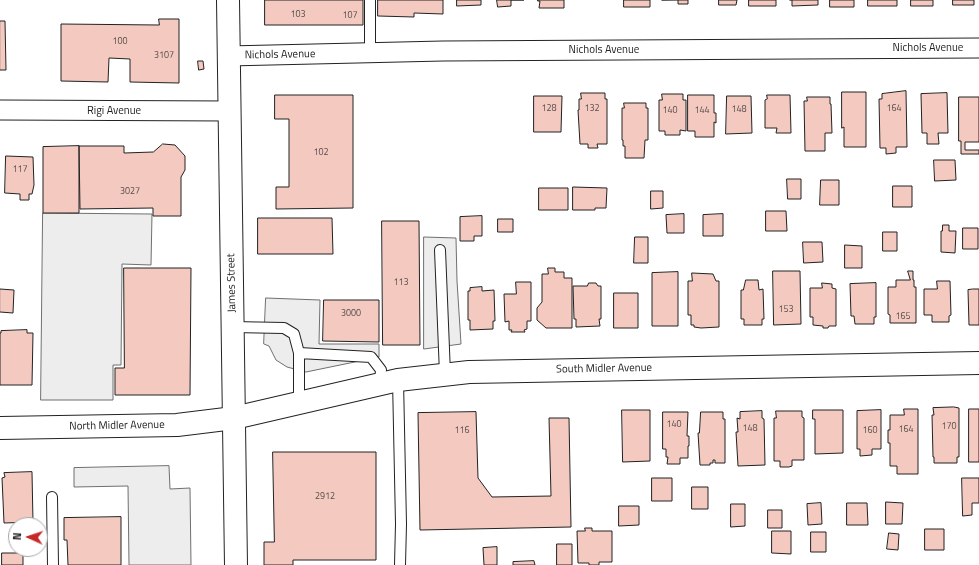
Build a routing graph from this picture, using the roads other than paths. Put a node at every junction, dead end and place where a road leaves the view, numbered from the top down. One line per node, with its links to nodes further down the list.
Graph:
1 (228, 0): 5 (main road, James Street)
2 (370, 0): 4 (lane)
3 (979, 48): 4 (street, Nichols Avenue)
4 (370, 53): 5 (street, Nichols Avenue)
5 (228, 56): 7 (main road, James Street)
6 (0, 110): 7 (street, Rigi Avenue)
7 (229, 112): 9 (main road, James Street)
8 (440, 250): 12 (lane)
9 (232, 327): 10 (lane); 15 (main road, James Street)
10 (299, 353): 13 (lane); 14 (lane)
11 (979, 363): 12 (main road, South Midler Avenue)
12 (445, 374): 13 (main road, South Midler Avenue)
13 (389, 382): 14 (main road, South Midler Avenue); 20 (lane)
14 (299, 403): 15 (main road, South Midler Avenue)
15 (234, 418): 16 (main road, North Midler Avenue); 19 (main road, James Street)
16 (0, 428)
17 (52, 497): 18 (lane)
18 (53, 565)
19 (236, 565)
20 (400, 565)

